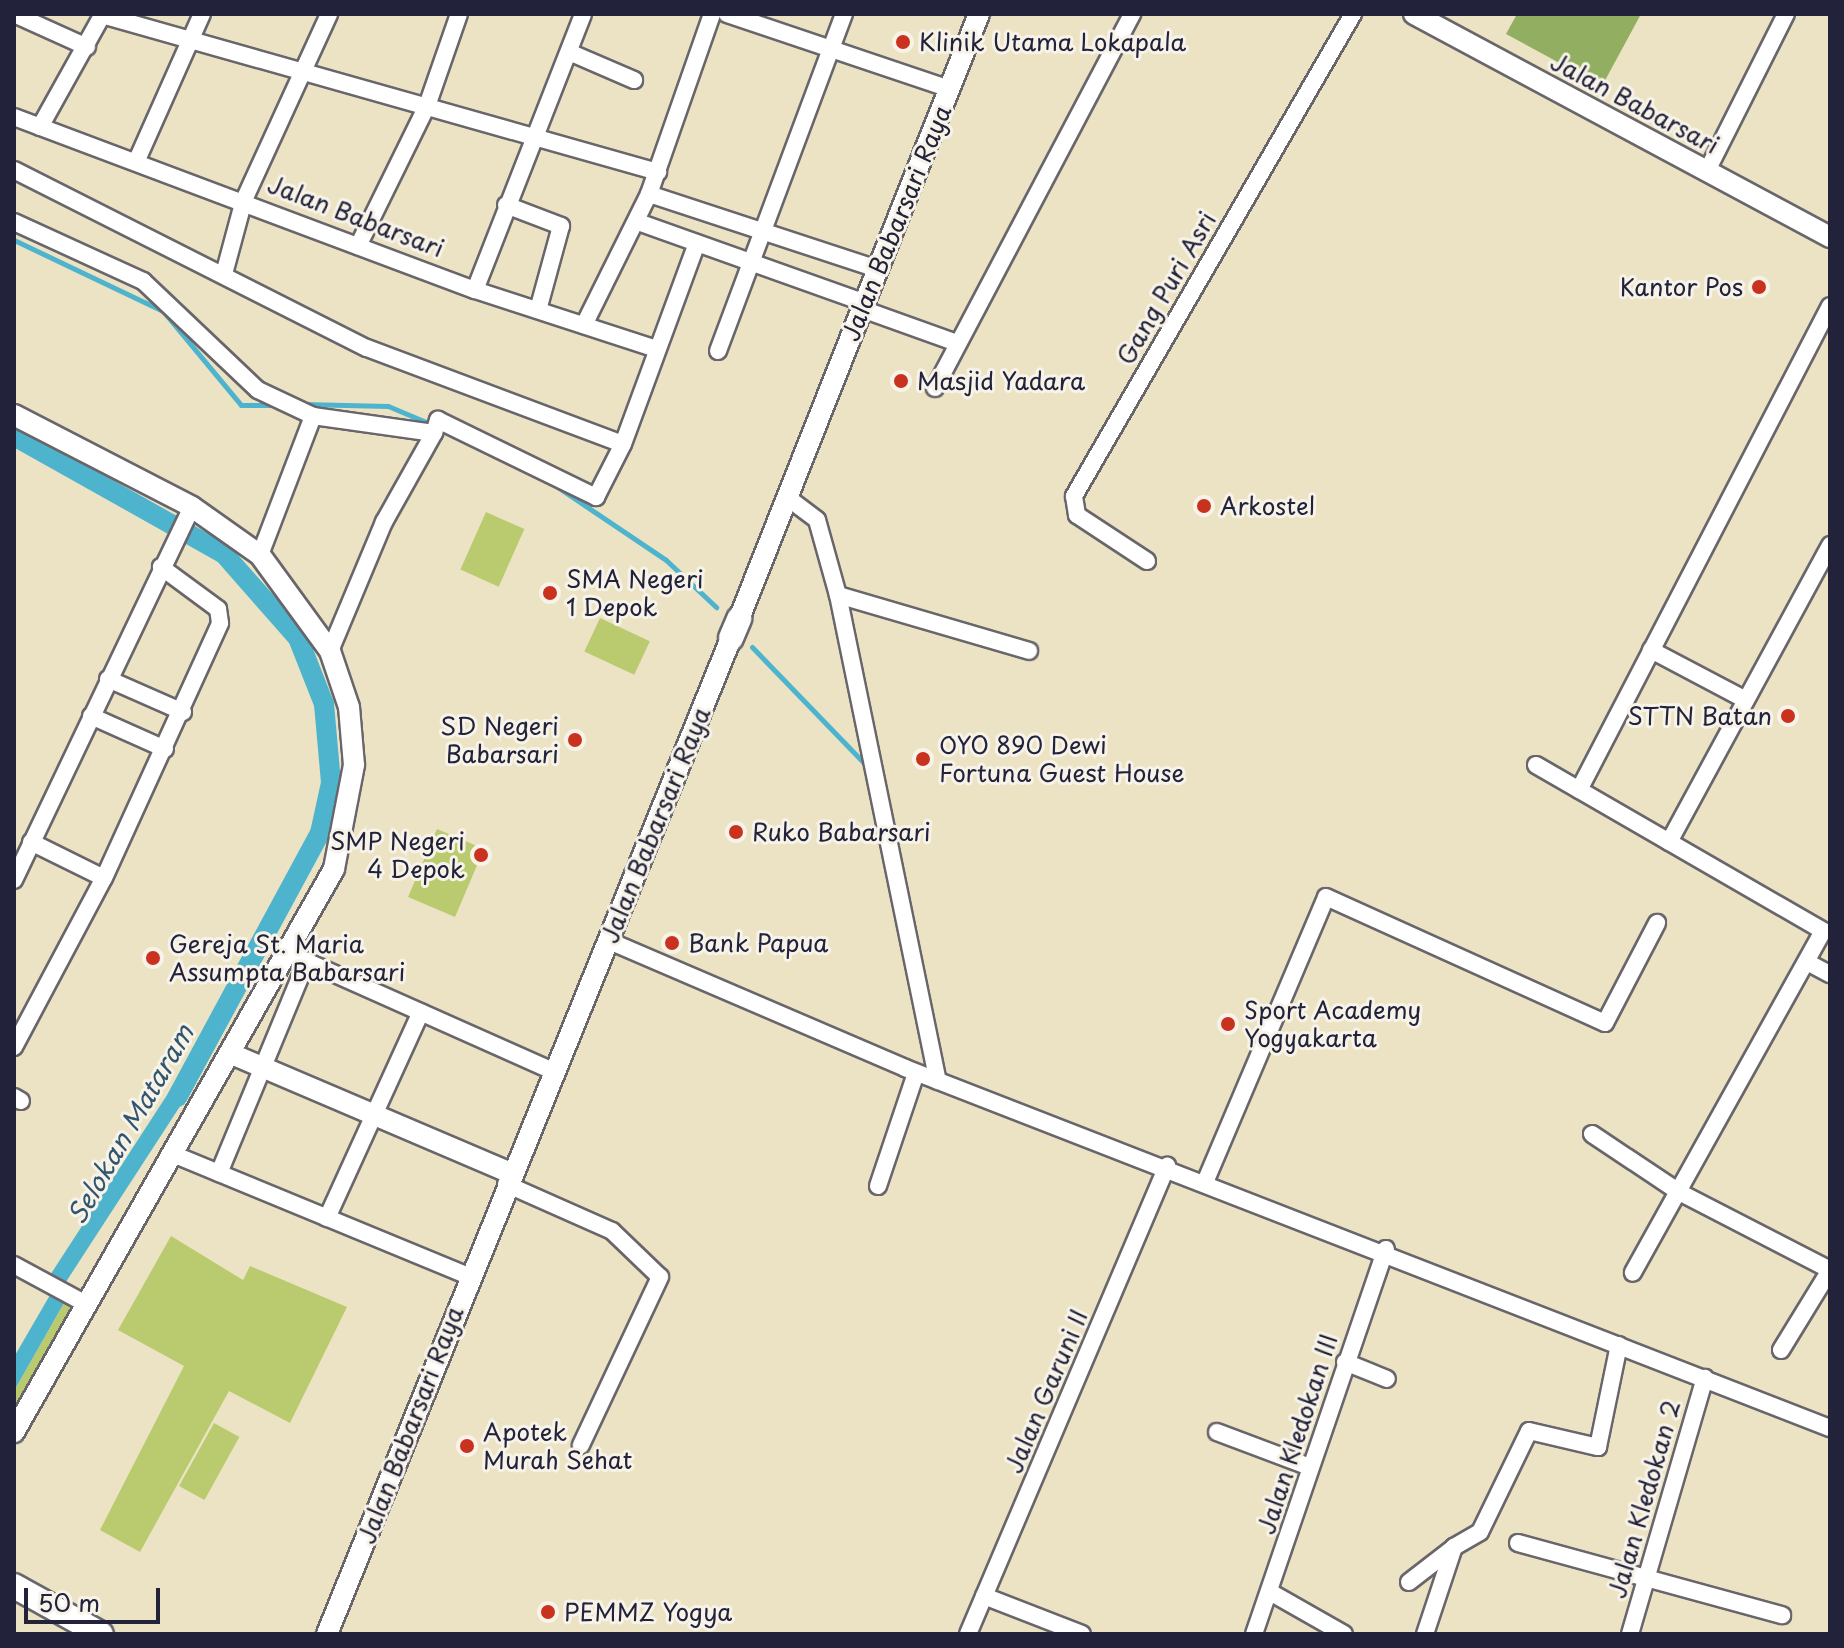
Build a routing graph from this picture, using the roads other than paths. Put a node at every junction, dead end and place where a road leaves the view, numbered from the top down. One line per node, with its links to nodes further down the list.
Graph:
1 (14, 14): 17 (street)
2 (202, 14): 16 (street)
3 (329, 14): 20 (street)
4 (459, 14): 23 (street)
5 (583, 14): 19 (street)
6 (712, 14): 30 (street)
7 (727, 14): 18 (street)
8 (844, 14): 18 (street)
9 (979, 14): 22 (street, Jalan Babarsari Raya)
10 (1132, 14): 48 (street)
11 (1353, 14): 61 (street, Gang Puri Asri)
12 (1414, 14): 15 (street, Jalan Babarsari)
13 (1786, 14): 29 (street)
14 (102, 15): 16 (street); 17 (street)
15 (1444, 21): 29 (street, Jalan Babarsari)
16 (193, 40): 20 (street); 27 (street)
17 (87, 47): 25 (street)
18 (832, 49): 22 (street); 36 (street)
19 (569, 52): 21 (street); 26 (street)
20 (302, 70): 23 (street); 32 (street)
21 (634, 80)
22 (950, 89): 41 (street, Jalan Babarsari Raya)
23 (427, 106): 26 (street); 39 (street)
24 (14, 117): 25 (street, Jalan Babarsari)
25 (40, 127): 27 (street, Jalan Babarsari)
26 (529, 139): 30 (street); 33 (street)
27 (137, 160): 32 (street, Jalan Babarsari)
28 (14, 170): 42 (street)
29 (1707, 171): 37 (street, Jalan Babarsari)
30 (658, 172): 31 (street)
31 (649, 194): 35 (street); 36 (street)
32 (244, 200): 39 (street, Jalan Babarsari); 42 (street)
33 (506, 205): 43 (street); 46 (street)
34 (14, 222): 53 (street)
35 (638, 222): 38 (street); 47 (street)
36 (761, 230): 40 (street); 41 (street)
37 (1829, 235)
38 (697, 243): 40 (street); 49 (street)
39 (358, 246): 43 (street, Jalan Babarsari)
40 (751, 262): 44 (street); 50 (street)
41 (877, 269): 44 (street, Jalan Babarsari Raya)
42 (224, 274): 55 (street)
43 (475, 290): 46 (street, Jalan Babarsari)
44 (863, 306): 48 (street); 56 (street, Jalan Babarsari Raya)
45 (1830, 306): 63 (street)
46 (538, 310): 47 (street, Jalan Babarsari)
47 (584, 325): 49 (street, Jalan Babarsari)
48 (954, 342): 51 (street)
49 (654, 348): 55 (street)
50 (718, 351)
51 (935, 388)
52 (14, 415): 57 (street)
53 (313, 416): 54 (street); 59 (street)
54 (434, 433): 55 (street); 64 (street)
55 (623, 444)
56 (788, 498): 62 (street); 78 (street, Jalan Babarsari Raya)
57 (191, 510): 59 (street); 60 (street)
58 (1830, 545): 67 (street)
59 (260, 555): 64 (street)
60 (166, 560): 66 (street); 68 (street)
61 (1147, 561)
62 (838, 595): 65 (street); 88 (street)
63 (1651, 650): 67 (street); 72 (street)
64 (330, 651): 79 (street)
65 (1029, 651)
66 (108, 679): 68 (street); 69 (street)
67 (1746, 700): 74 (street)
68 (183, 712): 70 (street)
69 (91, 716): 70 (street); 73 (street)
70 (165, 749): 75 (street)
71 (1536, 765): 72 (street)
72 (1579, 790): 74 (street)
73 (31, 842): 75 (street); 76 (street)
74 (1669, 842): 80 (street)
75 (104, 878): 83 (street)
76 (14, 880)
77 (1657, 923): 95 (street)
78 (607, 940): 86 (street, Jalan Babarsari Raya); 87 (street)
79 (298, 958): 82 (street); 84 (street); 85 (street)
80 (1807, 962): 81 (street); 97 (street)
81 (1830, 974)
82 (421, 1012): 86 (street); 89 (street)
83 (14, 1047)
84 (234, 1055): 85 (street); 91 (street)
85 (262, 1068): 89 (street); 93 (street)
86 (553, 1071): 94 (street, Jalan Babarsari Raya)
87 (916, 1073): 88 (street); 96 (street)
88 (938, 1081): 92 (street)
89 (371, 1116): 94 (street); 98 (street)
90 (1592, 1134): 97 (street)
91 (175, 1155): 93 (street); 104 (street)
92 (1167, 1166): 95 (street); 121 (street, Jalan Garuni II)
93 (219, 1173): 98 (street)
94 (509, 1178): 103 (street, Jalan Babarsari Raya); 113 (street)
95 (1206, 1180): 99 (street)
96 (878, 1186)
97 (1679, 1192): 101 (street); 102 (street)
98 (327, 1218): 103 (street)
99 (1386, 1249): 105 (street); 107 (street, Jalan Kledokan III)
100 (14, 1265): 104 (street)
101 (1830, 1270): 106 (street)
102 (1633, 1273)
103 (468, 1276): 124 (street, Jalan Babarsari Raya)
104 (80, 1301): 111 (street)
105 (1619, 1345): 108 (street); 116 (street)
106 (1781, 1350)
107 (1345, 1362): 109 (street); 114 (street, Jalan Kledokan III)
108 (1705, 1378): 110 (street); 117 (street, Jalan Kledokan 2)
109 (1387, 1379)
110 (1830, 1428)
111 (14, 1432)
112 (1217, 1432): 114 (street)
113 (581, 1445)
114 (1310, 1467): 120 (street, Jalan Kledokan III)
115 (1518, 1543): 117 (street)
116 (1454, 1547): 118 (street); 129 (street)
117 (1644, 1581): 122 (street); 130 (street, Jalan Kledokan 2)
118 (1409, 1582)
119 (14, 1586): 123 (main road)
120 (1270, 1592): 127 (street, Jalan Kledokan III); 128 (street)
121 (984, 1596): 125 (street, Jalan Garuni II); 126 (street)
122 (1782, 1615)
123 (101, 1634)
124 (327, 1634)
125 (968, 1634)
126 (1082, 1634)
127 (1254, 1634)
128 (1344, 1634)
129 (1425, 1634)
130 (1630, 1634)

